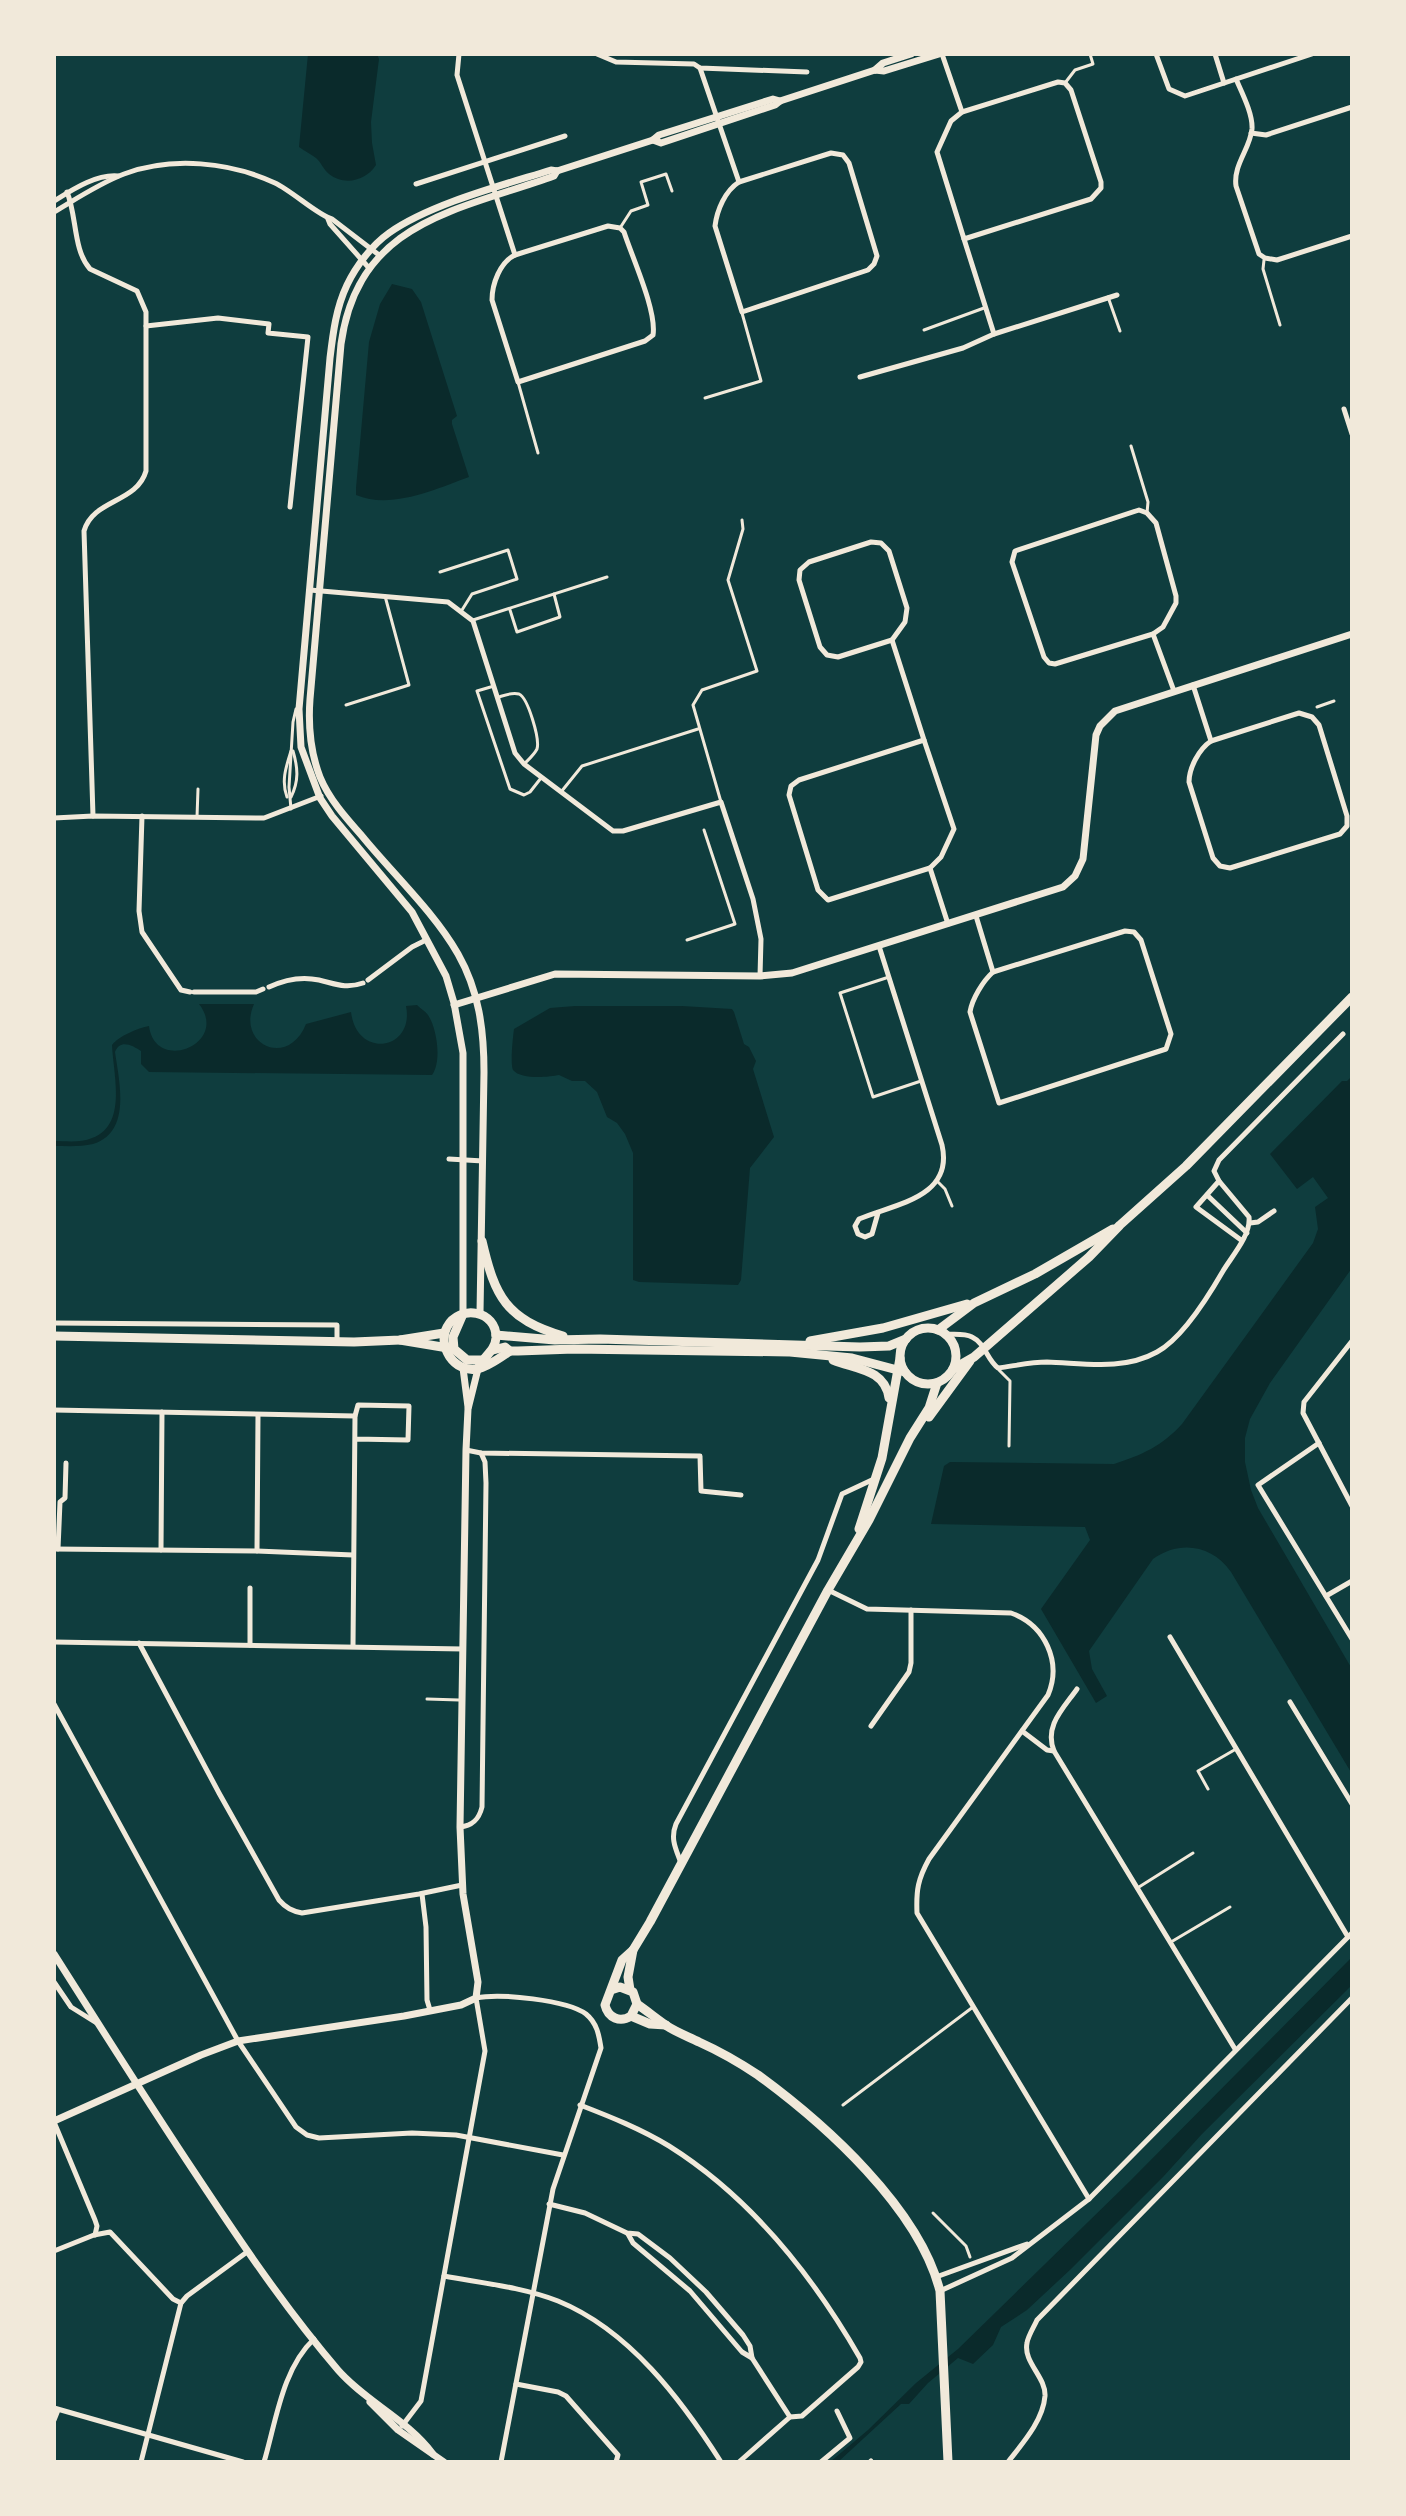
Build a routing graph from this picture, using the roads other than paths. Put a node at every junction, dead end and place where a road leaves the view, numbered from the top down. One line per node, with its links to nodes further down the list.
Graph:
1 (459, 54): 21 (street)
2 (597, 54): 10 (street)
3 (911, 54): 11 (street)
4 (940, 54): 11 (street); 17 (street)
5 (1090, 54): 14 (lane)
6 (1156, 54): 15 (street)
7 (1215, 54): 15 (street)
8 (1312, 54): 9 (street)
9 (1302, 56): 13 (street)
10 (700, 68): 12 (street); 18 (street)
11 (875, 70): 18 (street)
12 (807, 72)
13 (1236, 79): 15 (street); 19 (street)
14 (1065, 83): 17 (street); 34 (street)
15 (1224, 83)
16 (1352, 107): 19 (street)
17 (962, 112): 34 (street)
18 (718, 120): 23 (street); 25 (street)
19 (1251, 133): 38 (street)
20 (565, 136): 21 (street)
21 (484, 161): 24 (street); 25 (street)
22 (119, 176): 27 (street); 29 (street); 31 (street)
23 (739, 182): 44 (street); 44 (street)
24 (416, 184)
25 (494, 191): 35 (street); 36 (street); 37 (street)
26 (672, 191): 32 (lane)
27 (67, 192): 28 (street); 29 (street)
28 (54, 201)
29 (71, 202): 30 (street); 46 (street)
30 (54, 212)
31 (327, 218): 35 (street); 39 (street)
32 (620, 228): 37 (street); 51 (street)
33 (1352, 236): 38 (street)
34 (964, 239): 43 (street)
35 (372, 249): 36 (street); 39 (street)
36 (379, 255): 40 (street)
37 (515, 255): 51 (street)
38 (1265, 258): 45 (lane)
39 (362, 262): 40 (street); 62 (street)
40 (369, 268): 63 (street)
41 (1117, 295): 42 (street)
42 (1108, 297): 48 (lane); 49 (street)
43 (985, 307): 47 (lane); 49 (street)
44 (742, 312): 52 (lane)
45 (1280, 325)
46 (146, 326): 57 (street); 92 (street)
47 (924, 330)
48 (1120, 331)
49 (994, 334): 50 (street)
50 (860, 377)
51 (518, 382): 56 (lane)
52 (705, 398)
53 (1344, 409): 54 (street)
54 (1352, 434)
55 (1131, 446): 58 (lane)
56 (538, 453)
57 (290, 507)
58 (1147, 513): 69 (street); 69 (street)
59 (742, 520): 79 (lane)
60 (440, 572): 67 (lane)
61 (607, 577): 64 (lane)
62 (310, 590): 63 (street); 83 (street)
63 (320, 591): 65 (street); 82 (street)
64 (554, 594): 66 (lane); 66 (lane)
65 (385, 596): 67 (street); 77 (lane)
66 (510, 609): 68 (lane)
67 (462, 610): 68 (street)
68 (473, 621): 73 (street)
69 (1153, 634): 74 (street)
70 (1352, 634): 72 (street)
71 (892, 640): 71 (street); 80 (street)
72 (1193, 685): 74 (street); 81 (street)
73 (494, 686): 75 (street); 85 (lane)
74 (1174, 691): 98 (street)
75 (498, 697): 84 (street); 84 (lane)
76 (1334, 701): 78 (lane)
77 (346, 705)
78 (1317, 707)
79 (698, 729): 88 (lane); 90 (lane)
80 (924, 740): 97 (street); 97 (street)
81 (1211, 741): 81 (street)
82 (311, 746): 83 (lane); 87 (street)
83 (297, 747): 89 (street); 91 (lane)
84 (524, 764): 85 (street)
85 (541, 777): 88 (street)
86 (198, 789): 94 (lane)
87 (328, 792): 89 (street); 107 (street)
88 (561, 792): 90 (street)
89 (320, 797): 91 (street); 100 (street)
90 (721, 802): 104 (street)
91 (291, 809): 94 (street)
92 (93, 816): 93 (street); 95 (street)
93 (142, 816): 94 (street); 100 (street)
94 (197, 817)
95 (54, 818)
96 (704, 830): 101 (lane)
97 (930, 868): 99 (street)
98 (976, 916): 99 (street); 103 (street)
99 (948, 924): 102 (street)
100 (428, 940): 108 (street)
101 (687, 940)
102 (879, 946): 104 (street); 105 (street)
103 (993, 972): 103 (street)
104 (760, 976): 107 (street)
105 (889, 977): 110 (street); 110 (lane)
106 (1352, 997): 121 (main road)
107 (476, 999): 108 (street); 113 (street)
108 (454, 1005): 112 (street)
109 (1343, 1034): 115 (street)
110 (922, 1081): 114 (street)
111 (449, 1159): 112 (street)
112 (463, 1160): 113 (street); 127 (street)
113 (483, 1161): 124 (street)
114 (937, 1181): 117 (lane); 119 (street)
115 (1219, 1181): 116 (street); 120 (street)
116 (1207, 1195): 122 (street); 123 (street)
117 (952, 1206)
118 (1274, 1211): 120 (street)
119 (878, 1213): 119 (street)
120 (1250, 1223): 122 (street)
121 (1120, 1225): 125 (main road); 140 (main road)
122 (1247, 1233): 123 (street)
123 (1241, 1240): 148 (street)
124 (482, 1241): 126 (street); 133 (main road)
125 (974, 1303): 129 (main road); 138 (main road)
126 (480, 1313): 127 (main road); 131 (main road)
127 (463, 1314): 130 (main road); 139 (main road)
128 (54, 1323): 136 (street)
129 (941, 1332): 134 (main road); 140 (street); 149 (main road)
130 (444, 1333): 135 (main road); 139 (main road)
131 (496, 1335): 133 (main road); 141 (main road)
132 (54, 1336): 136 (main road)
133 (570, 1338): 138 (main road)
134 (906, 1339): 138 (main road); 146 (main road)
135 (400, 1340): 136 (main road); 139 (main road)
136 (337, 1341)
137 (1352, 1341): 158 (street)
138 (797, 1344)
139 (449, 1348): 145 (main road); 147 (main road)
140 (984, 1348): 143 (main road); 144 (street)
141 (495, 1354): 142 (main road); 145 (main road)
142 (826, 1357): 146 (main road); 151 (main road)
143 (974, 1357): 144 (street); 149 (main road); 161 (main road)
144 (991, 1363): 148 (street)
145 (479, 1364): 147 (main road); 152 (street)
146 (901, 1366): 150 (main road); 151 (main road)
147 (463, 1368): 152 (street)
148 (998, 1368): 159 (lane)
149 (953, 1369): 150 (main road)
150 (937, 1383): 161 (main road)
151 (891, 1405): 164 (main road)
152 (468, 1409): 160 (street)
153 (54, 1410): 154 (street)
154 (162, 1412): 155 (street); 169 (street)
155 (258, 1415): 156 (street); 170 (street)
156 (355, 1416): 157 (street); 157 (street)
157 (355, 1439): 171 (street)
158 (1319, 1443): 166 (street); 175 (street)
159 (1009, 1446)
160 (466, 1450): 162 (street); 183 (street)
161 (904, 1452): 167 (main road)
162 (481, 1453): 165 (street); 195 (street)
163 (66, 1463): 168 (street)
164 (875, 1479): 167 (main road); 197 (street)
165 (741, 1495)
166 (1352, 1506)
167 (856, 1540): 174 (main road)
168 (56, 1549): 169 (street)
169 (161, 1550): 170 (street)
170 (257, 1551): 171 (street)
171 (353, 1555): 182 (street)
172 (1352, 1581): 175 (street)
173 (250, 1588): 181 (street)
174 (828, 1590): 176 (street); 197 (main road)
175 (1326, 1596): 178 (street)
176 (911, 1610): 189 (street); 190 (street)
177 (1170, 1637): 191 (street)
178 (1352, 1639)
179 (54, 1642): 180 (street)
180 (139, 1643): 181 (street); 200 (street)
181 (250, 1645): 182 (street)
182 (353, 1646): 183 (street)
183 (463, 1649): 186 (street)
184 (1077, 1689): 192 (street)
185 (427, 1699): 186 (lane)
186 (462, 1700): 195 (street)
187 (1290, 1702): 194 (street)
188 (54, 1704): 217 (street)
189 (871, 1726)
190 (1022, 1731): 192 (street); 212 (street)
191 (1236, 1749): 193 (lane); 202 (street)
192 (1054, 1751): 199 (street)
193 (1208, 1789)
194 (1352, 1804)
195 (460, 1827): 198 (street)
196 (1193, 1853): 199 (lane)
197 (682, 1863): 204 (main road)
198 (463, 1885): 200 (street); 209 (street)
199 (1137, 1888): 203 (street)
200 (422, 1894): 213 (street)
201 (1230, 1907): 203 (lane)
202 (1350, 1935): 218 (street)
203 (1170, 1943): 218 (street)
204 (633, 1950): 207 (main road); 208 (main road)
205 (54, 1954): 215 (street)
206 (54, 1982): 215 (street)
207 (611, 1990): 208 (main road); 214 (main road)
208 (630, 1990): 211 (main road)
209 (476, 1998): 213 (street); 220 (street); 223 (street)
210 (1352, 1998): 258 (street)
211 (637, 2004): 214 (main road); 216 (main road)
212 (973, 2007): 221 (lane); 225 (street)
213 (430, 2010): 217 (street)
214 (631, 2016): 216 (main road)
215 (98, 2023): 219 (street)
216 (666, 2025): 235 (main road)
217 (238, 2041): 219 (street); 223 (street)
218 (1235, 2049): 225 (street)
219 (137, 2085): 222 (street); 232 (street)
220 (580, 2105): 224 (street); 244 (street)
221 (843, 2105)
222 (54, 2122): 229 (street)
223 (469, 2137): 224 (street); 234 (street)
224 (563, 2155): 226 (street)
225 (1089, 2199): 230 (street)
226 (549, 2204): 228 (street); 237 (street)
227 (933, 2213): 233 (lane)
228 (627, 2233): 240 (street); 240 (street)
229 (94, 2235): 231 (street); 238 (street)
230 (1028, 2244): 233 (street); 236 (street)
231 (54, 2251)
232 (247, 2252): 238 (street); 239 (street)
233 (971, 2260): 235 (street)
234 (444, 2276): 237 (street); 246 (street)
235 (936, 2277): 236 (main road)
236 (940, 2291): 248 (main road)
237 (532, 2293): 241 (street); 255 (street)
238 (181, 2303): 247 (street)
239 (314, 2339): 246 (street); 251 (street)
240 (752, 2358): 244 (street)
241 (516, 2384): 253 (street); 254 (street)
242 (56, 2409): 245 (street); 247 (street)
243 (837, 2411): 257 (street)
244 (790, 2417): 256 (street)
245 (54, 2420)
246 (401, 2427): 252 (street)
247 (148, 2436): 249 (street); 250 (street)
248 (950, 2460)
249 (141, 2462)
250 (243, 2462)
251 (264, 2462)
252 (444, 2462)
253 (501, 2462)
254 (616, 2462)
255 (721, 2462)
256 (739, 2462)
257 (821, 2462)
258 (1008, 2462)

